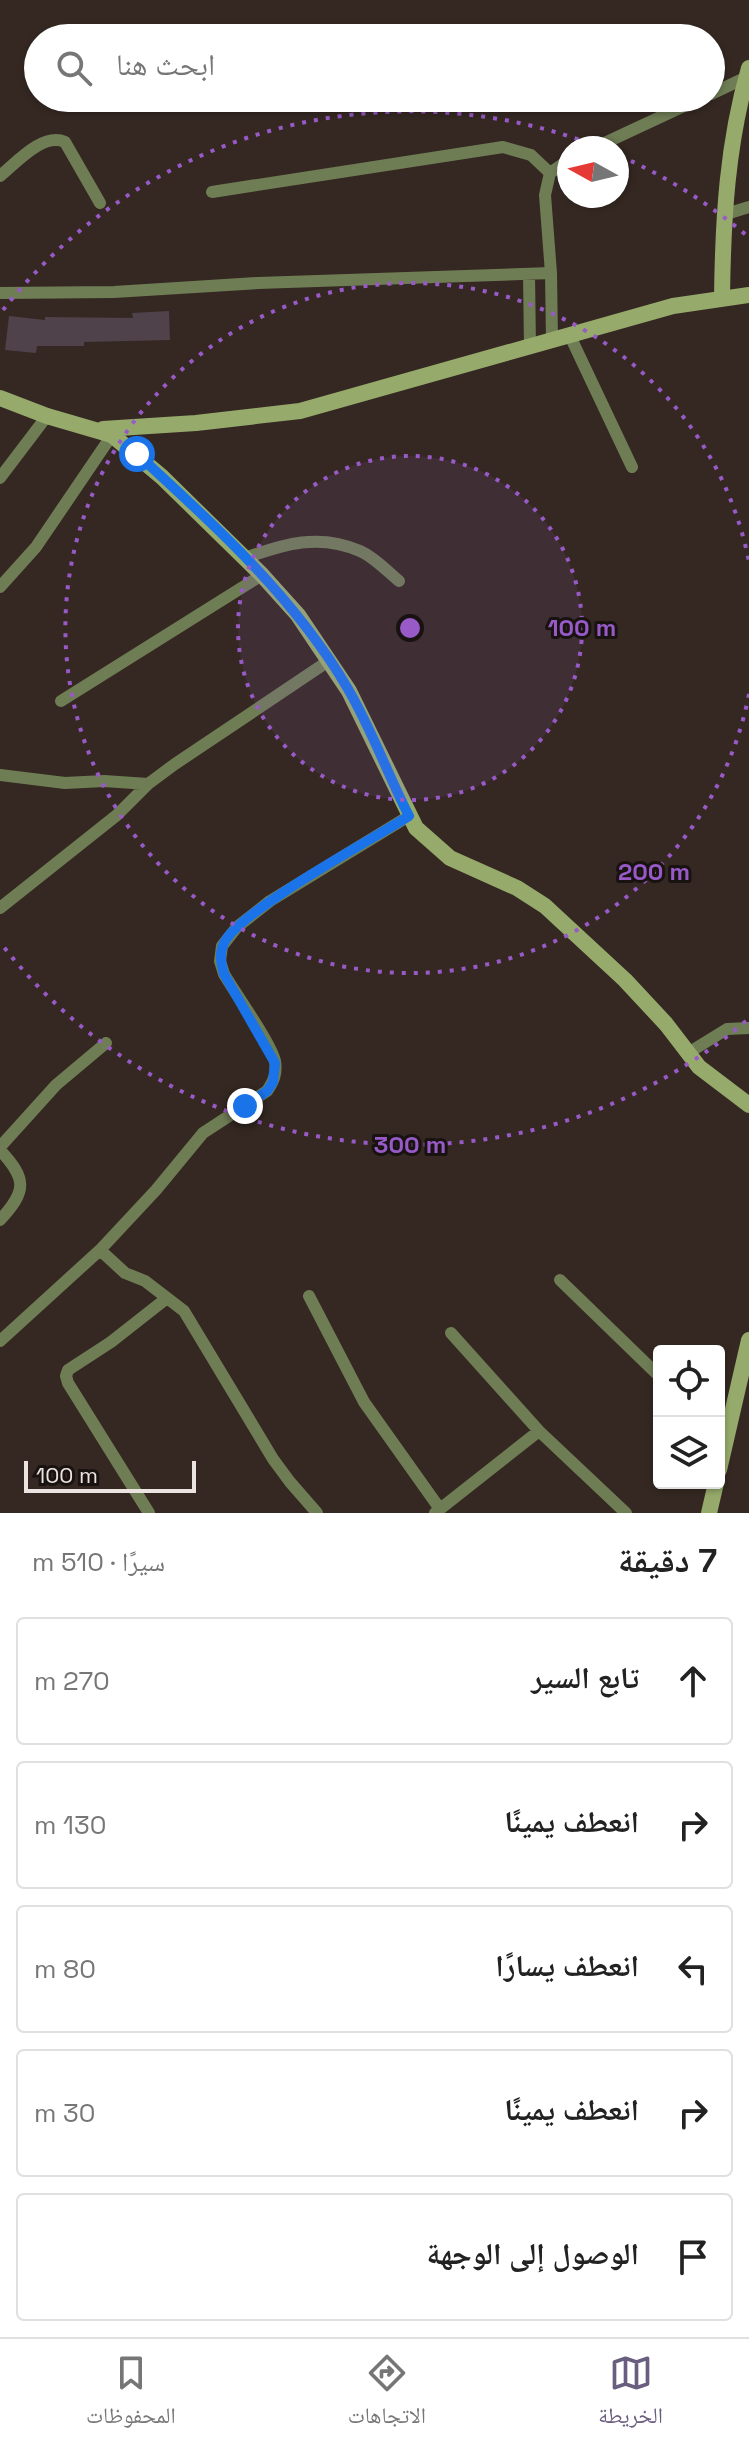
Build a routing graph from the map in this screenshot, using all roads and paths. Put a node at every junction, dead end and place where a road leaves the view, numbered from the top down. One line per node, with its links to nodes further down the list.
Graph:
1 (748, 73): 2 (street); 11 (main road)
2 (725, 86)
3 (671, 112): 4 (street)
4 (620, 136)
5 (557, 168): 6 (street)
6 (550, 173): 8 (street); 12 (street)
7 (0, 176): 9 (street)
8 (212, 192)
9 (100, 203)
10 (749, 207): 11 (street)
11 (723, 215): 16 (main road)
12 (551, 273): 13 (street); 18 (street)
13 (529, 274): 14 (street); 19 (street)
14 (0, 293)
15 (749, 295): 16 (main road)
16 (722, 297): 17 (main road)
17 (570, 336): 18 (main road); 23 (street)
18 (552, 341): 19 (main road)
19 (530, 348): 22 (main road)
20 (0, 398): 21 (main road)
21 (47, 416): 22 (main road); 24 (street)
22 (105, 432): 25 (main road); 28 (street)
23 (632, 467)
24 (0, 478)
25 (245, 558): 26 (main road); 27 (street)
26 (262, 575): 29 (main road); 30 (street)
27 (399, 581)
28 (0, 587)
29 (330, 660): 32 (street); 33 (main road)
30 (61, 701)
31 (0, 775): 32 (street)
32 (148, 784): 34 (street)
33 (409, 816): 37 (main road); 41 (street)
34 (0, 908)
35 (749, 1028): 37 (street)
36 (106, 1043): 39 (street)
37 (688, 1053): 38 (main road)
38 (749, 1105)
39 (0, 1149): 40 (street)
40 (0, 1220)
41 (100, 1250): 44 (street); 47 (street)
42 (560, 1280): 48 (street)
43 (309, 1296): 52 (street)
44 (167, 1298): 53 (street); 54 (street)
45 (451, 1333): 50 (street)
46 (749, 1340): 49 (main road)
47 (0, 1341)
48 (653, 1370)
49 (725, 1429)
50 (539, 1431): 52 (street); 55 (street)
51 (715, 1489): 56 (main road)
52 (437, 1511)
53 (149, 1513)
54 (317, 1513)
55 (626, 1513)
56 (709, 1513)

